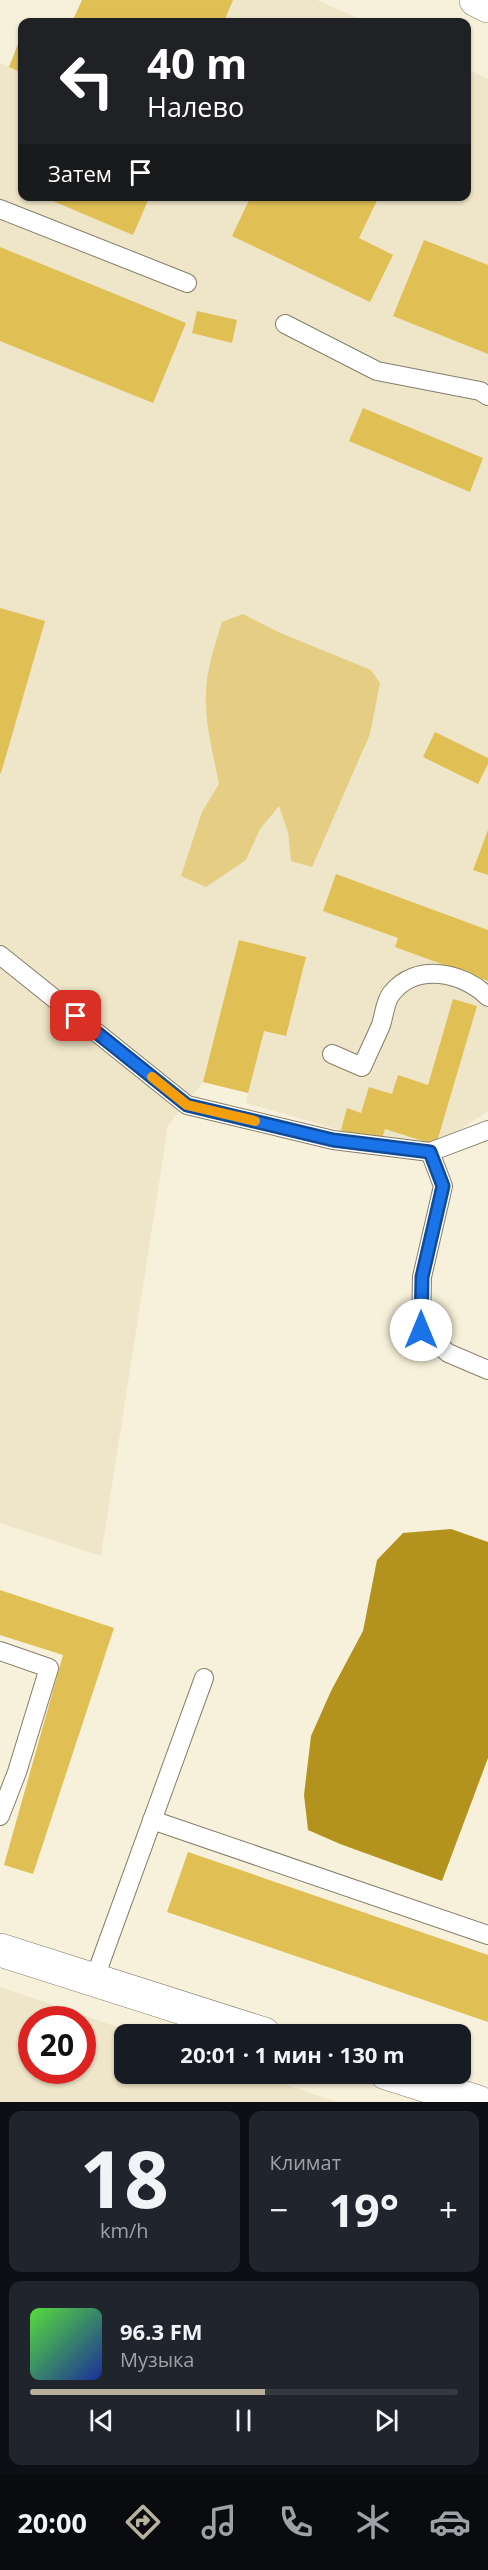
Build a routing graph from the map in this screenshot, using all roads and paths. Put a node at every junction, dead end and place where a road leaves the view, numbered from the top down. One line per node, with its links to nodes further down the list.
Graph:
1 (476, 0): 2 (street)
2 (488, 5)
3 (0, 209): 4 (lane)
4 (187, 283)
5 (285, 324): 6 (lane)
6 (488, 396)
7 (0, 956): 11 (lane)
8 (488, 997): 9 (lane)
9 (332, 1054)
10 (488, 1130): 11 (lane)
11 (430, 1152): 12 (lane)
12 (488, 1370)
13 (0, 1651): 15 (lane)
14 (204, 1678): 16 (lane)
15 (0, 1816)
16 (152, 1820): 17 (lane); 19 (lane)
17 (488, 1935)
18 (0, 1950): 19 (street)
19 (94, 1980): 20 (street)
20 (233, 2024)
21 (421, 2084): 22 (street)
22 (478, 2102)

